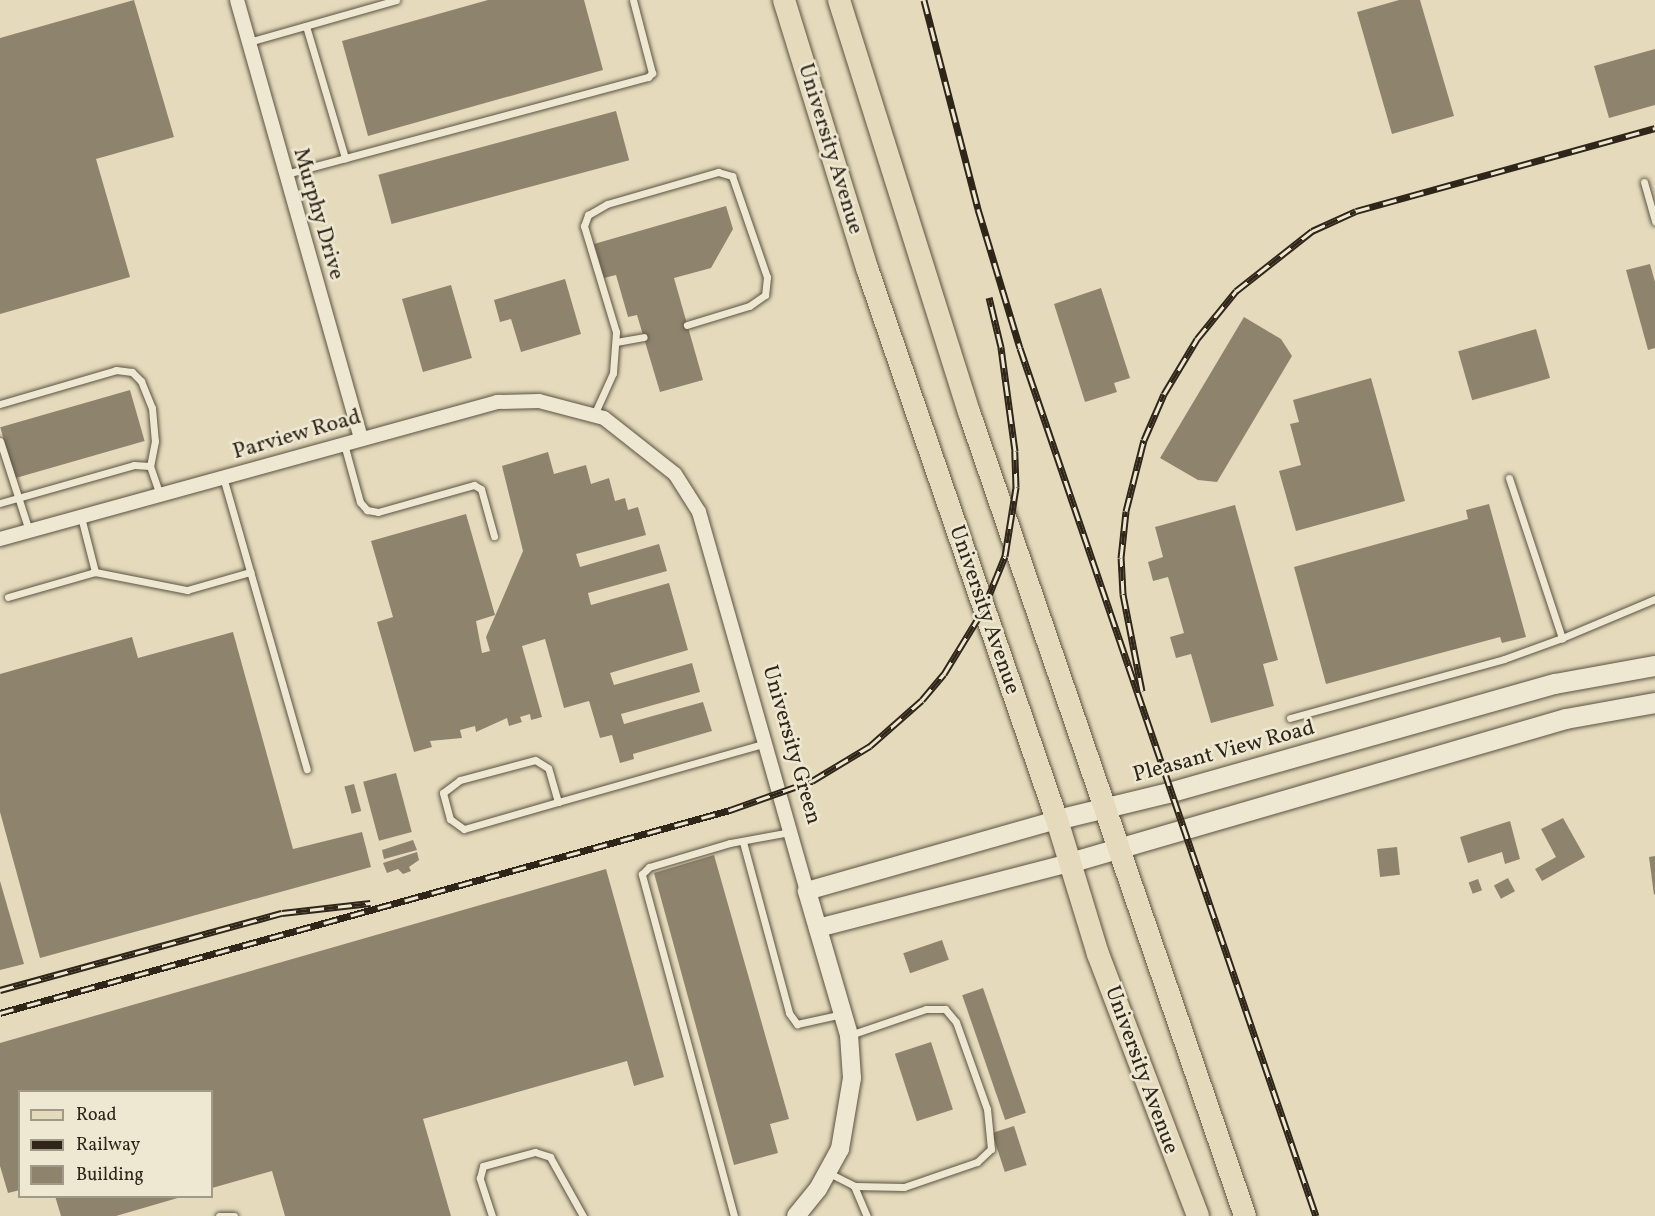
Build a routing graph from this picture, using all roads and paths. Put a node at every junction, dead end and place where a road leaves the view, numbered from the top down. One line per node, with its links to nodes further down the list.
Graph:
1 (237, 0): 7 (street, Murphy Drive)
2 (396, 0): 6 (lane)
3 (633, 0): 8 (lane)
4 (784, 0): 42 (main road, University Avenue)
5 (839, 0): 41 (main road)
6 (306, 26): 7 (lane); 8 (lane)
7 (249, 42): 9 (street, Murphy Drive)
8 (345, 158): 9 (lane)
9 (285, 174): 17 (street, Murphy Drive)
10 (1644, 182): 11 (lane)
11 (1655, 221)
12 (687, 325): 14 (lane)
13 (644, 337): 14 (lane)
14 (616, 342): 16 (lane)
15 (0, 404): 20 (lane)
16 (600, 418): 17 (street, Parview Road); 38 (street, University Green)
17 (361, 439): 19 (street, Parview Road)
18 (0, 441): 24 (lane)
19 (344, 444): 21 (street, Parview Road); 28 (lane)
20 (150, 466): 23 (lane); 24 (lane)
21 (223, 477): 23 (street, Parview Road); 31 (lane)
22 (1509, 478): 34 (lane)
23 (160, 495): 26 (street, Parview Road)
24 (17, 498): 25 (lane); 27 (lane)
25 (0, 503)
26 (81, 517): 27 (street, Parview Road); 30 (lane)
27 (29, 531): 29 (street, Parview Road)
28 (494, 536)
29 (0, 539)
30 (95, 572): 31 (lane); 32 (lane)
31 (250, 572): 39 (lane)
32 (8, 597)
33 (1655, 599): 34 (lane)
34 (1562, 638): 37 (lane)
35 (1655, 666): 41 (main road, Pleasant View Road)
36 (1655, 703): 45 (main road)
37 (1290, 718)
38 (766, 743): 40 (lane); 43 (street, University Green)
39 (308, 769)
40 (558, 802): 40 (lane)
41 (1107, 808): 42 (main road, Pleasant View Road); 45 (main road)
42 (1057, 820): 46 (main road, University Avenue); 47 (street, Pleasant View Road)
43 (790, 832): 44 (lane); 47 (street, University Green)
44 (744, 842): 49 (lane); 57 (lane)
45 (1120, 848): 46 (main road); 61 (main road)
46 (1070, 862): 48 (street); 60 (main road, University Avenue)
47 (807, 891): 48 (street, University Green)
48 (818, 928): 49 (street, University Green)
49 (843, 1014): 50 (street, University Green)
50 (849, 1035): 51 (street, University Green); 52 (lane)
51 (827, 1172): 52 (lane); 58 (street)
52 (854, 1186): 59 (lane)
53 (219, 1216): 54 (lane)
54 (234, 1216)
55 (492, 1216): 56 (lane)
56 (583, 1216)
57 (734, 1216)
58 (796, 1216)
59 (867, 1216)
60 (1198, 1216)
61 (1245, 1216)

